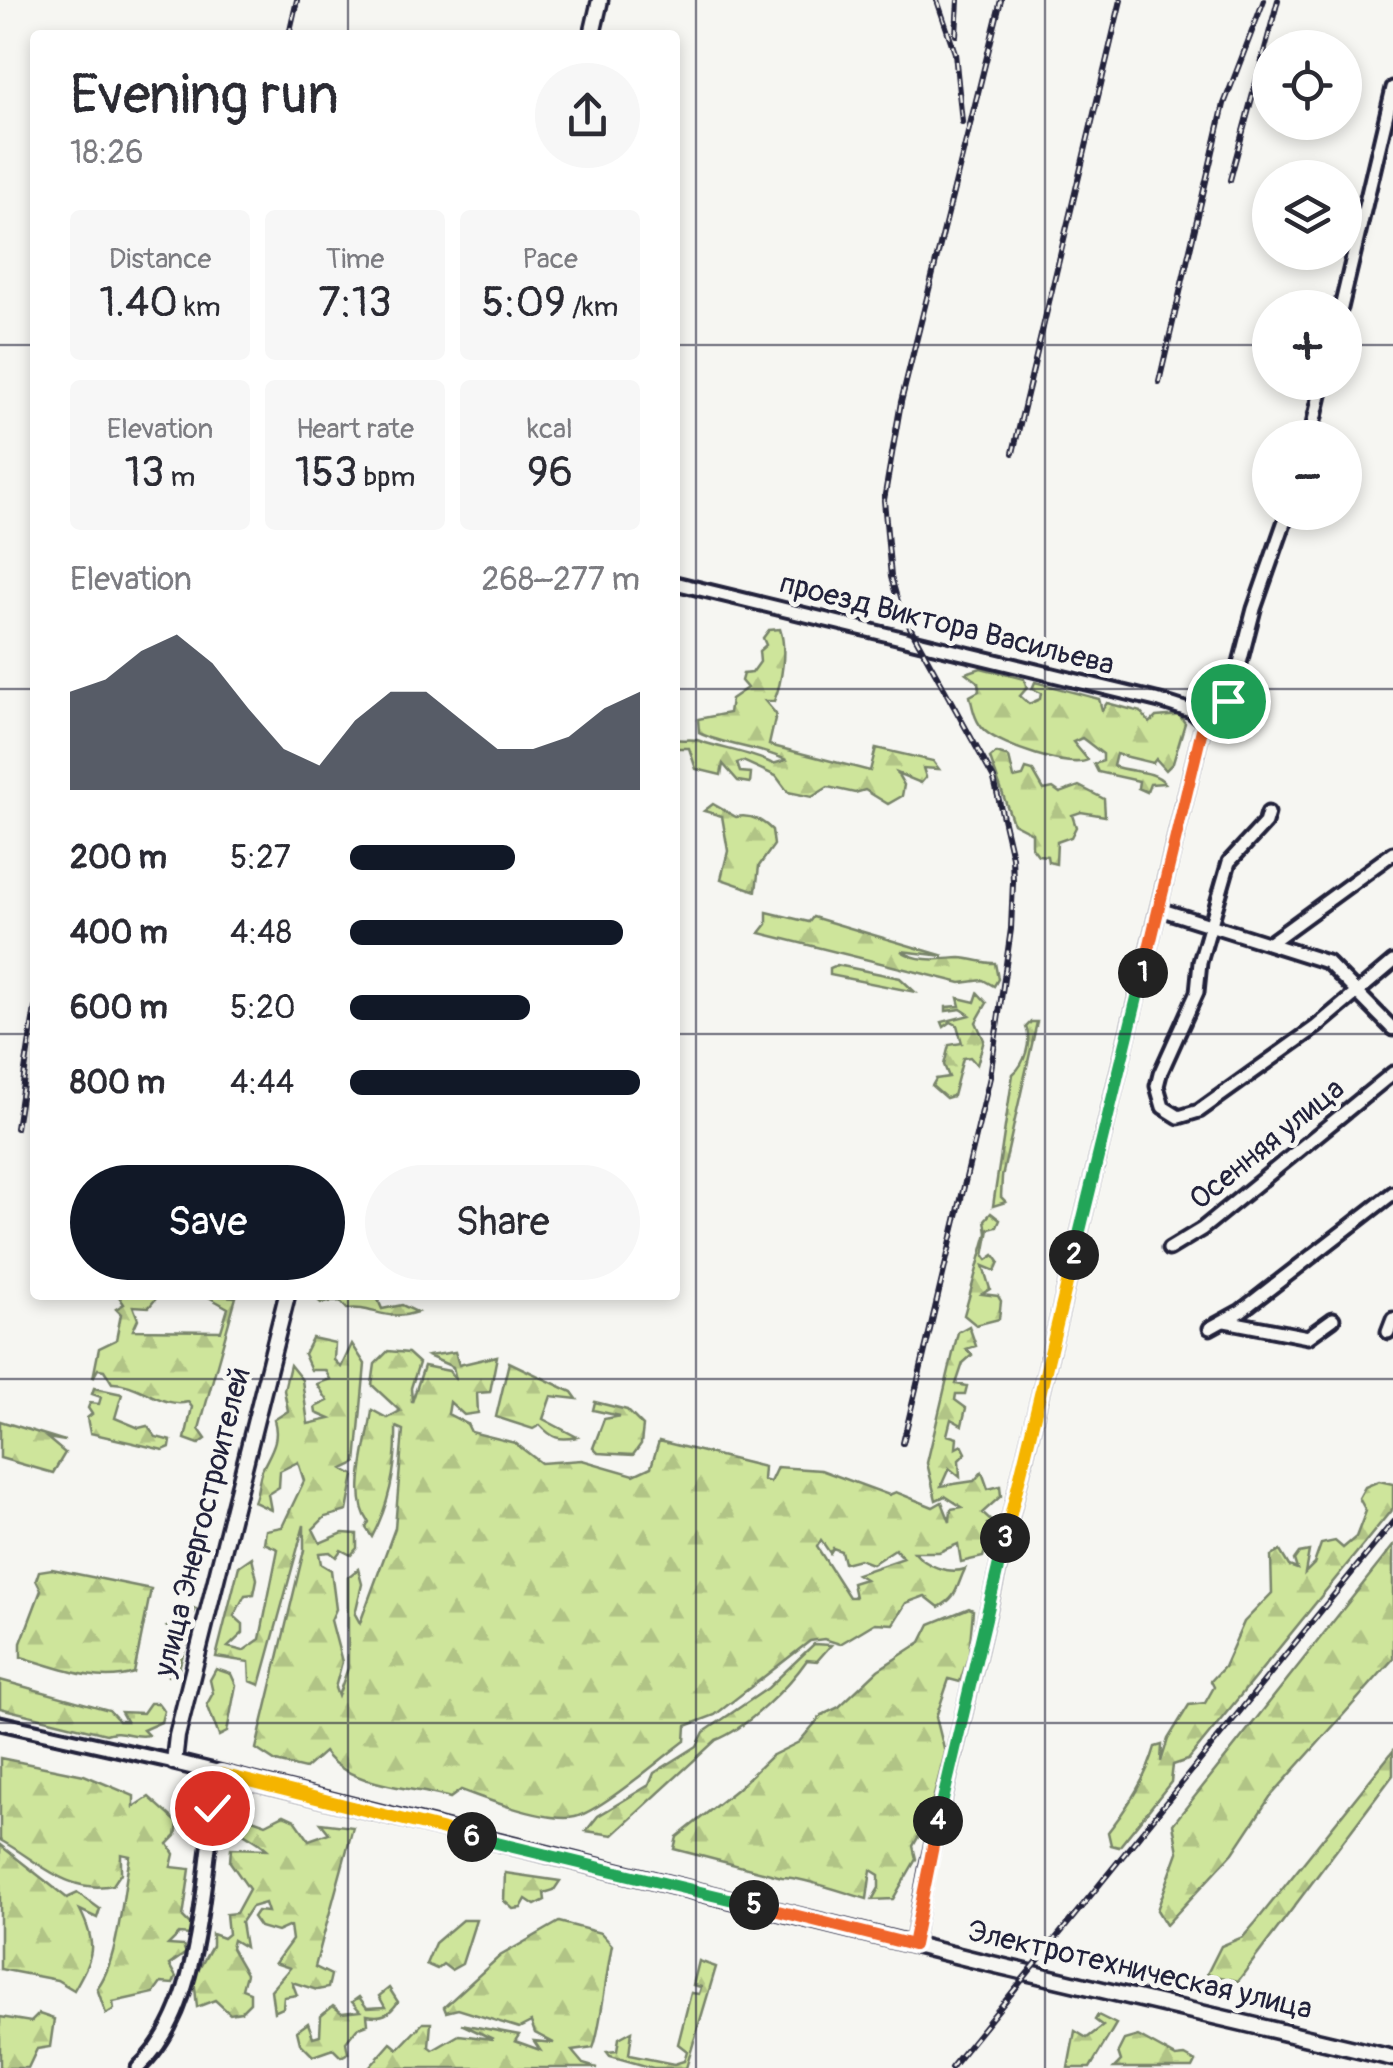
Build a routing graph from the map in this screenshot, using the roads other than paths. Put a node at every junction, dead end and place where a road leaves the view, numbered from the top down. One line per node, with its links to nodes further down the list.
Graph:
1 (600, 0): 2 (main road)
2 (593, 30)
3 (1393, 88): 4 (street)
4 (1345, 290)
5 (1282, 530): 7 (street)
6 (680, 584): 7 (street, проезд Виктора Васильева)
7 (1204, 721): 10 (street)
8 (1268, 813): 11 (street)
9 (1393, 852): 12 (street)
10 (1160, 910): 11 (street); 28 (street)
11 (1211, 924): 12 (street); 14 (street)
12 (1272, 942): 14 (street)
13 (1393, 962): 14 (street)
14 (1359, 990): 15 (street)
15 (1393, 1029)
16 (1393, 1073): 18 (street, Осенняя улица)
17 (1393, 1193): 22 (street)
18 (1169, 1249)
19 (286, 1300): 26 (main road, улица Энергостроителей)
20 (1333, 1319): 22 (street)
21 (1393, 1319): 24 (street)
22 (1225, 1321): 23 (street)
23 (1210, 1328)
24 (1388, 1332)
25 (0, 1723): 26 (street, Электротехническая улица)
26 (174, 1762): 27 (main road, Электротехническая улица)
27 (221, 1774): 28 (main road, Электротехническая улица); 30 (street)
28 (913, 1945): 29 (main road, Электротехническая улица)
29 (1393, 2058)
30 (138, 2068)

